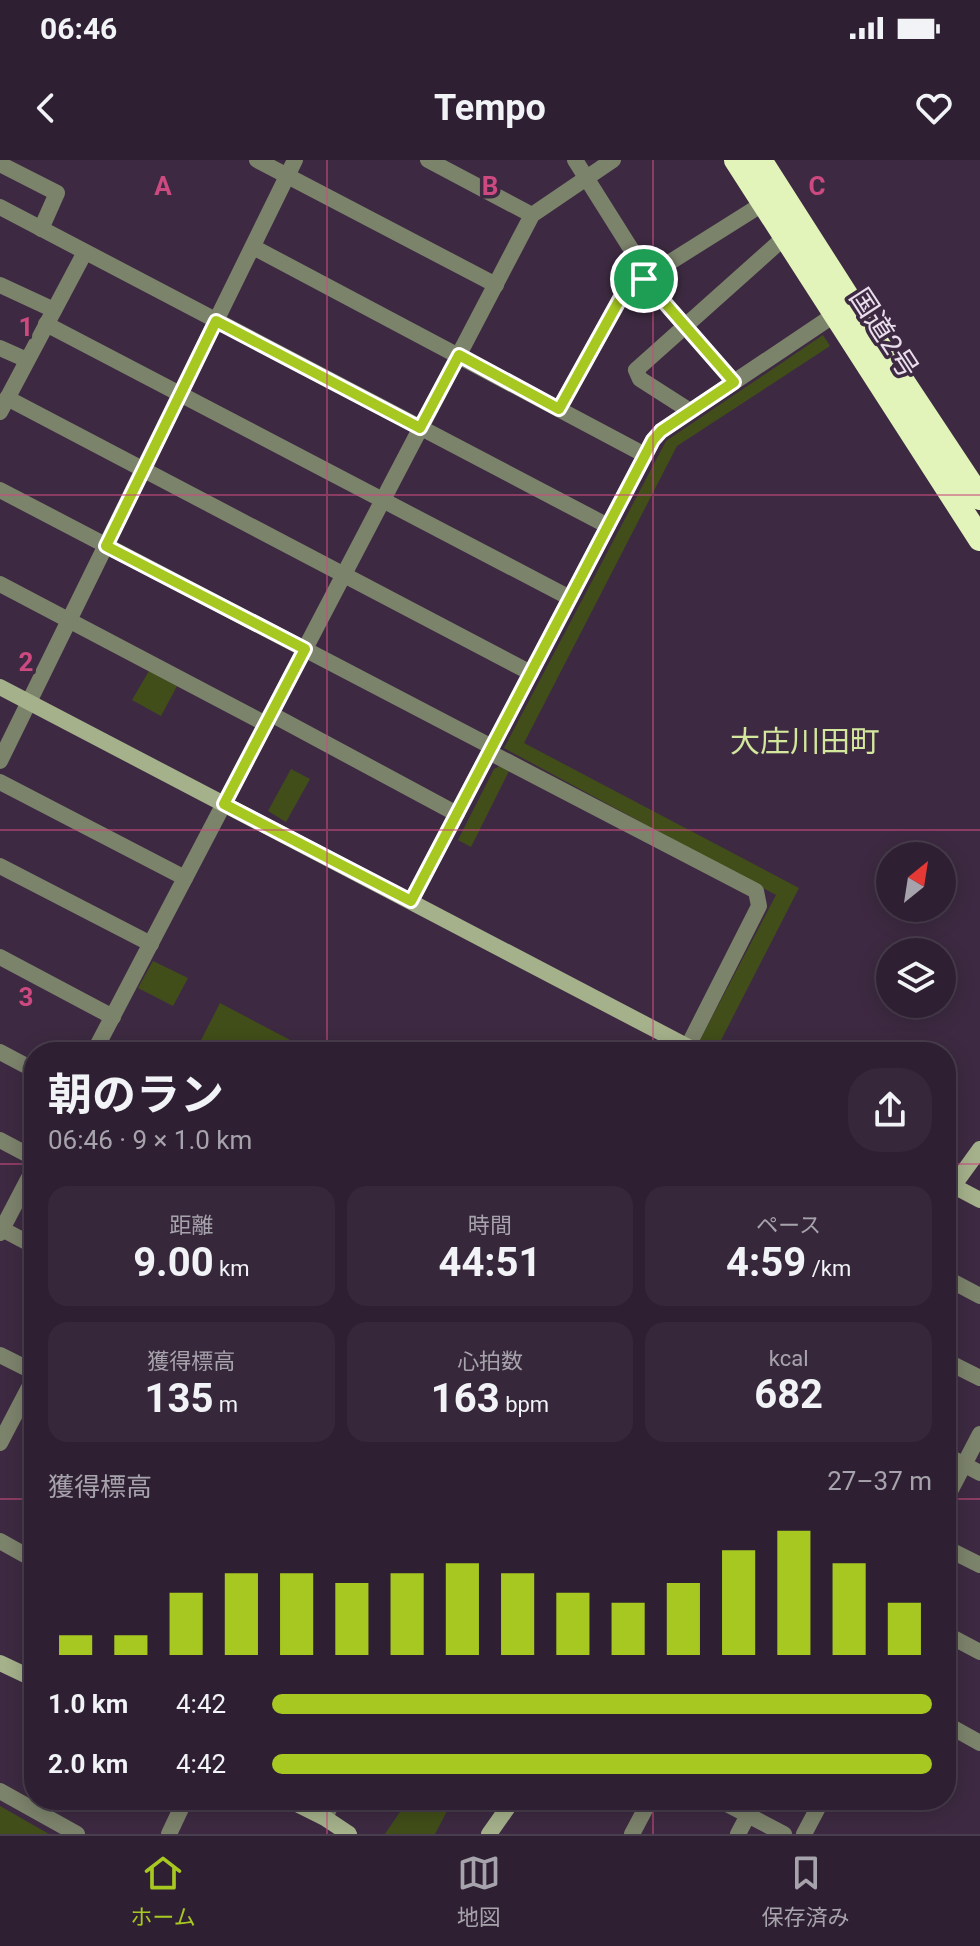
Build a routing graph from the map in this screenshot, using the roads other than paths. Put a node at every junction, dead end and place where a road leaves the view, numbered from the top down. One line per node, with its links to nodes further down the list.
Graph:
1 (257, 160): 9 (street)
2 (295, 160): 9 (street)
3 (428, 160): 13 (street)
4 (575, 160): 10 (street)
5 (613, 160): 10 (street)
6 (736, 160): 11 (highway, 国道2号)
7 (760, 160): 21 (highway, 国道2号)
8 (0, 164): 14 (street)
9 (287, 176): 16 (street); 20 (street)
10 (586, 177): 13 (street); 18 (street)
11 (764, 203): 15 (highway, 国道2号); 18 (street)
12 (0, 207): 14 (street)
13 (532, 215): 20 (street)
14 (41, 229): 17 (street)
15 (786, 236): 21 (highway, 国道2号); 24 (street)
16 (253, 247): 23 (street); 26 (street)
17 (85, 252): 22 (street); 23 (street)
18 (646, 278): 24 (street); 31 (street)
19 (0, 285): 22 (street)
20 (496, 285): 26 (street)
21 (844, 309): 28 (street); 37 (highway, 国道2号); 40 (highway, 国道2号)
22 (50, 317): 27 (street); 29 (street)
23 (216, 321): 29 (street); 33 (street)
24 (685, 327): 28 (street); 32 (street)
25 (0, 348): 27 (street)
26 (459, 355): 31 (street); 33 (street)
27 (27, 360): 30 (street)
28 (734, 382): 32 (street)
29 (181, 393): 35 (street); 38 (street)
30 (4, 405): 35 (street)
31 (559, 409): 34 (street)
32 (690, 411): 34 (street)
33 (420, 428): 38 (street); 39 (street)
34 (645, 455): 39 (street)
35 (143, 470): 41 (street); 42 (street)
36 (0, 490): 41 (street)
37 (980, 498)
38 (382, 502): 42 (street); 44 (street)
39 (608, 526): 44 (street)
40 (980, 539)
41 (106, 546): 45 (street); 46 (street)
42 (344, 575): 46 (street); 47 (street)
43 (0, 584): 45 (street)
44 (570, 598): 47 (street)
45 (69, 621): 49 (street); 50 (street)
46 (305, 649): 50 (street); 51 (street)
47 (531, 673): 51 (street)
48 (0, 687): 49 (street)
49 (29, 702): 52 (street); 54 (street)
50 (268, 719): 54 (street); 55 (street)
51 (490, 750): 55 (street); 64 (street)
52 (0, 761)
53 (0, 782): 57 (street)
54 (224, 804): 57 (street); 58 (street)
55 (457, 814): 58 (street)
56 (0, 866): 59 (street)
57 (185, 878): 59 (street)
58 (411, 901): 63 (street)
59 (151, 944): 61 (street)
60 (0, 957): 61 (street)
61 (113, 1017): 62 (street)
62 (99, 1042)
63 (675, 1042)
64 (694, 1042)
65 (0, 1052): 66 (street)
66 (24, 1065)
67 (0, 1140): 69 (street)
68 (980, 1149): 70 (street)
69 (24, 1153)
70 (956, 1179)
71 (24, 1187): 74 (street)
72 (956, 1191): 73 (street)
73 (980, 1200)
74 (1, 1230): 75 (street)
75 (24, 1241)
76 (956, 1283): 77 (street)
77 (980, 1296)
78 (0, 1355): 80 (street)
79 (956, 1366): 81 (street)
80 (24, 1369)
81 (980, 1378)
82 (24, 1395): 84 (street)
83 (980, 1434): 86 (street)
84 (0, 1443)
85 (956, 1461): 86 (street)
86 (964, 1465): 87 (street); 88 (street)
87 (980, 1473)
88 (956, 1480)
89 (0, 1541): 91 (street)
90 (956, 1553): 92 (street)
91 (24, 1554)
92 (980, 1565)
93 (956, 1639): 94 (street)
94 (980, 1652)
95 (0, 1663): 96 (street)
96 (24, 1670)
97 (956, 1730): 98 (street)
98 (980, 1743)
99 (0, 1791): 100 (street)
100 (24, 1804)
101 (34, 1810): 111 (street)
102 (180, 1810): 112 (street)
103 (309, 1810): 110 (street)
104 (329, 1810): 110 (street)
105 (505, 1810): 114 (street)
106 (645, 1810): 115 (street)
107 (751, 1810): 116 (street)
108 (754, 1810): 117 (street)
109 (817, 1810): 118 (street)
110 (325, 1818): 113 (street)
111 (77, 1834)
112 (169, 1834)
113 (349, 1834)
114 (489, 1834)
115 (632, 1834)
116 (738, 1834)
117 (784, 1834)
118 (804, 1834)

